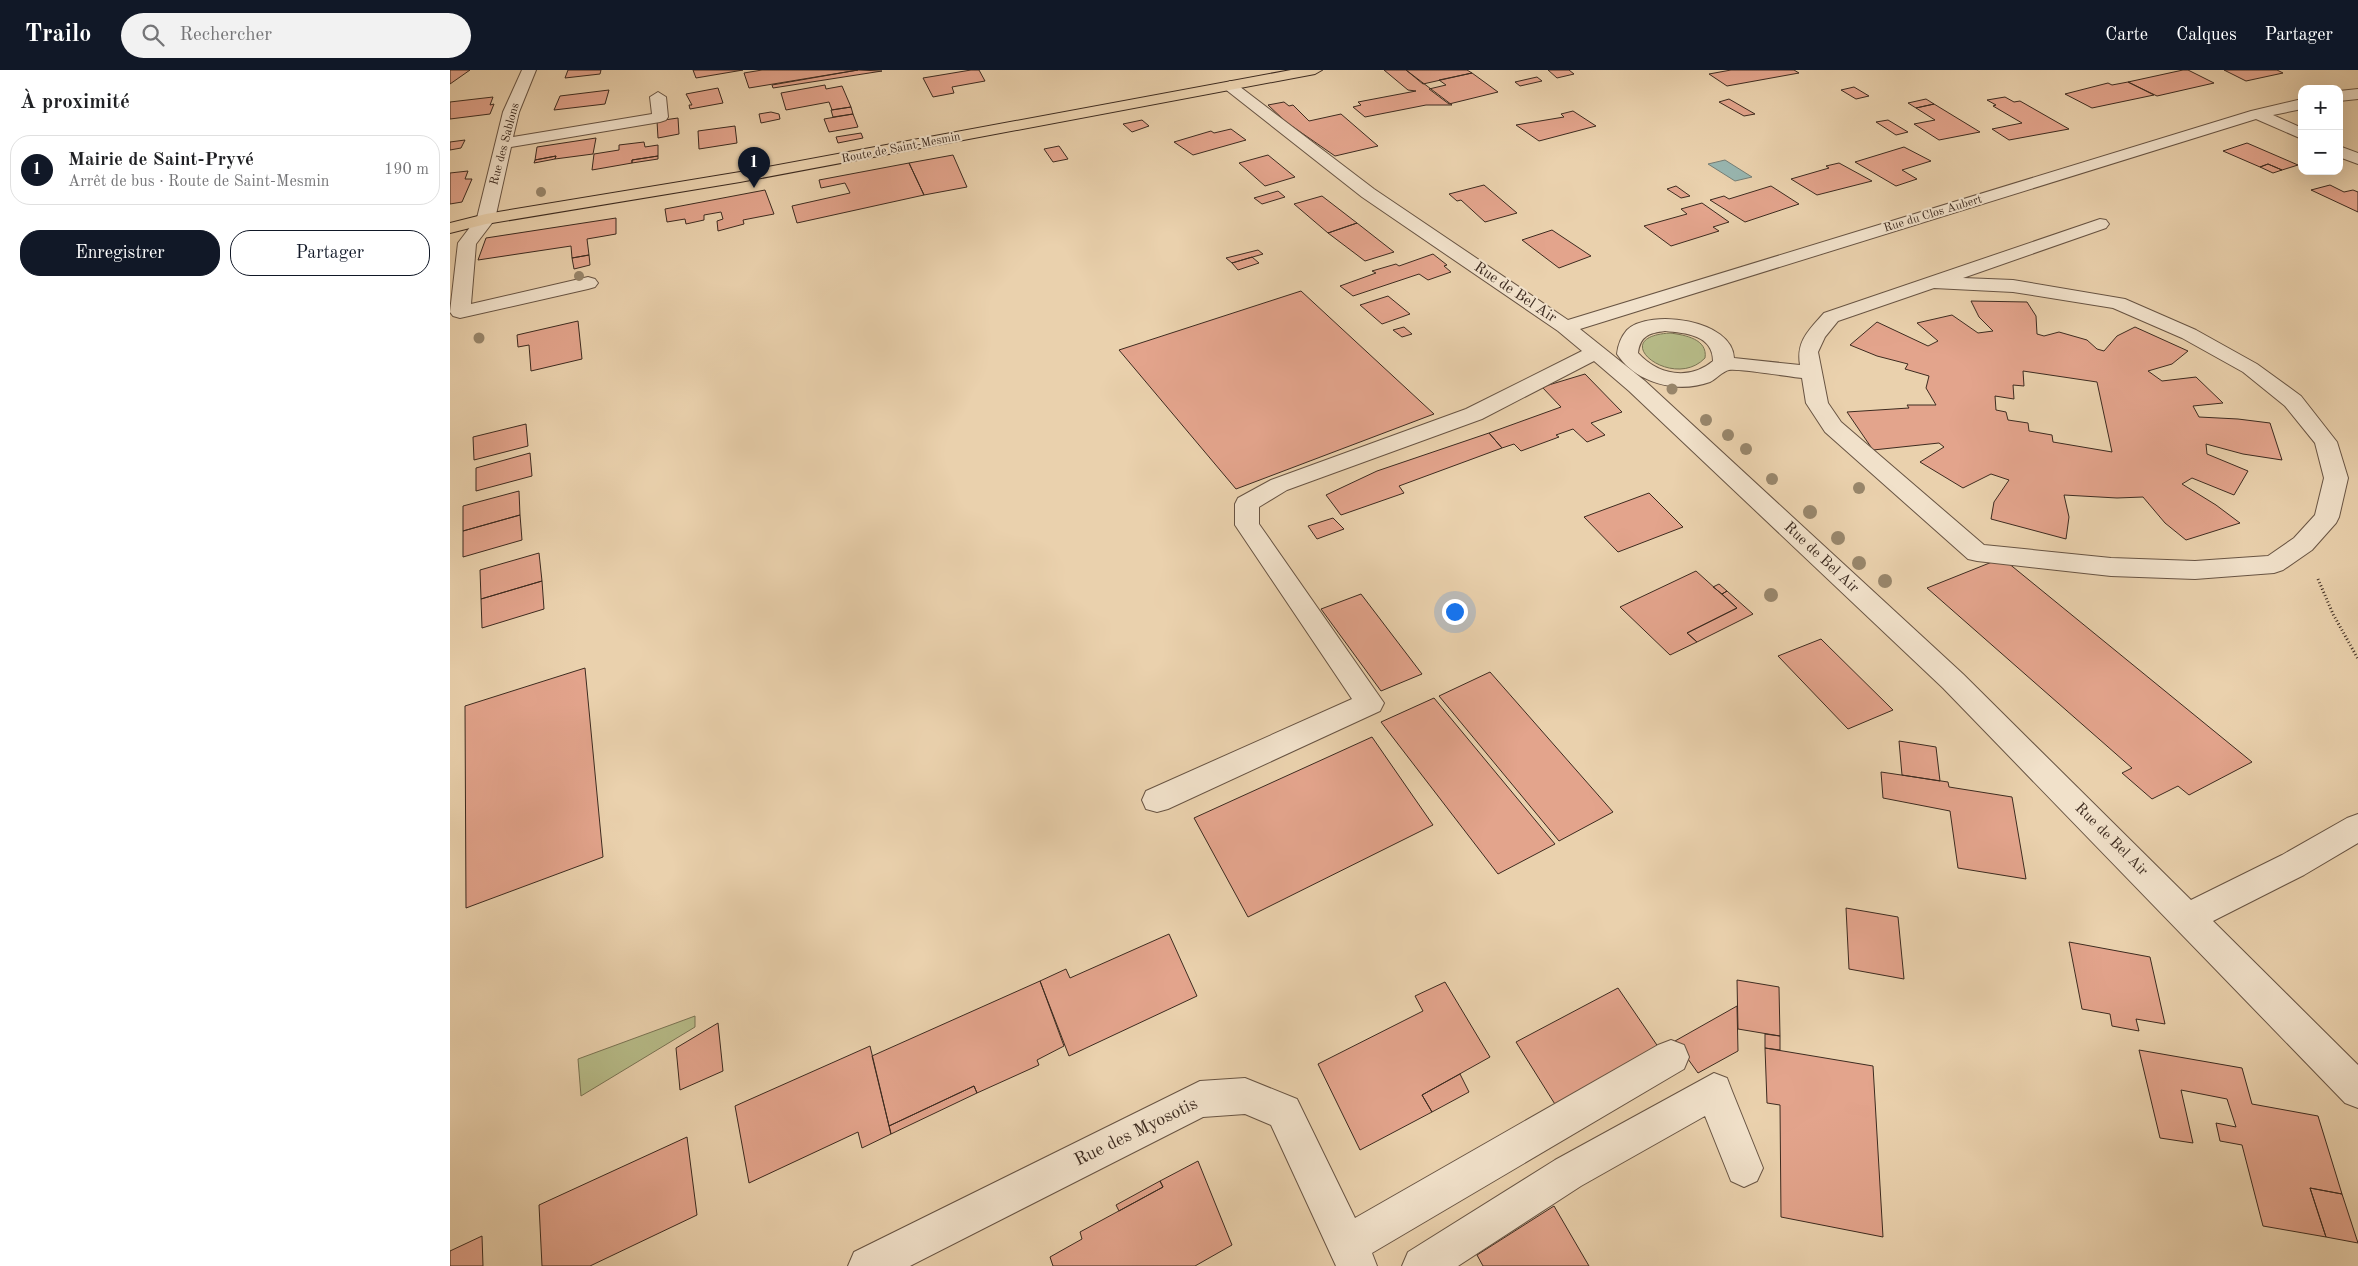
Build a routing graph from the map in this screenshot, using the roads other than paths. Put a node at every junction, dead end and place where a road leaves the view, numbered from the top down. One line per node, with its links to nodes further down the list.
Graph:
1 (529, 70): 10 (street, Rue des Sablons)
2 (1315, 70): 3 (main road, Route de Saint-Mesmin)
3 (1230, 86): 14 (main road, Route de Saint-Mesmin); 20 (street, Rue de Bel Air)
4 (2358, 94): 5 (street)
5 (2343, 96)
6 (658, 97): 10 (street)
7 (2298, 105): 8 (street, Rue du Clos Aubert)
8 (2257, 114): 9 (street); 19 (street, Rue du Clos Aubert)
9 (2298, 132)
10 (504, 143): 14 (street, Rue des Sablons)
11 (2343, 153): 12 (street)
12 (2358, 159)
13 (450, 216): 14 (main road, Route de Saint-Mesmin)
14 (486, 218): 16 (main road, Route de Saint-Mesmin); 18 (street)
15 (2100, 224): 17 (street)
16 (450, 228)
17 (1932, 282): 25 (street); 25 (street)
18 (588, 283)
19 (1623, 309): 20 (street, Rue du Clos Aubert); 21 (street)
20 (1565, 327): 22 (street, Rue de Bel Air)
21 (1650, 327): 23 (street); 24 (street)
22 (1596, 352): 24 (street, Rue de Bel Air); 26 (street)
23 (1724, 363): 24 (street); 25 (street)
24 (1629, 370): 28 (street, Rue de Bel Air)
25 (1811, 373)
26 (1157, 800)
27 (2358, 827): 28 (street)
28 (2187, 918): 30 (street, Rue de Bel Air)
29 (1672, 1057): 32 (street)
30 (2358, 1090)
31 (1744, 1168): 34 (street)
32 (1352, 1255): 33 (street, Rue des Myosotis)
33 (868, 1266)
34 (1422, 1266)

